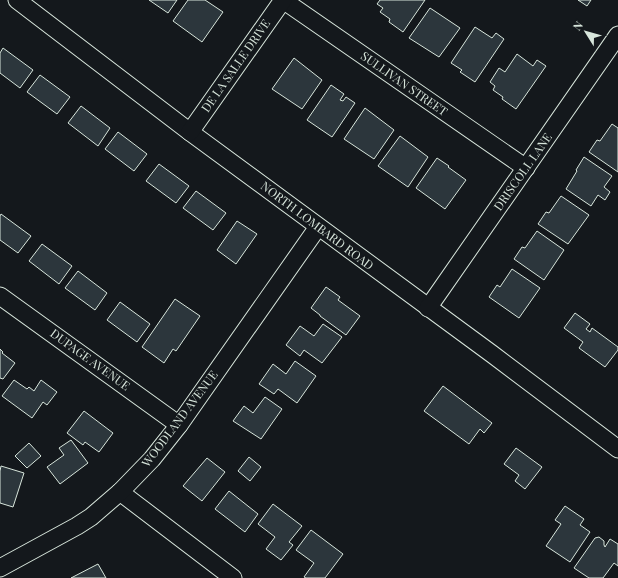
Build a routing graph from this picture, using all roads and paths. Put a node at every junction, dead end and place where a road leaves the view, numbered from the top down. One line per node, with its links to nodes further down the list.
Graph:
1 (17, 0): 4 (street, NORTH LOMBARD ROAD)
2 (283, 0): 4 (street, DE LA SALLE DRIVE); 5 (street, SULLIVAN STREET)
3 (618, 35): 5 (street, DRISCOLL LANE)
4 (190, 132): 6 (street, NORTH LOMBARD ROAD)
5 (526, 168): 8 (street, DRISCOLL LANE)
6 (318, 227): 8 (street, NORTH LOMBARD ROAD); 9 (street, WOODLAND AVENUE)
7 (0, 296): 9 (street, DUPAGE AVENUE)
8 (428, 308): 10 (street, NORTH LOMBARD ROAD)
9 (179, 425): 11 (street, WOODLAND AVENUE)
10 (618, 449)
11 (120, 492): 12 (street, WOODLAND AVENUE); 13 (street)
12 (0, 568)
13 (233, 578)

